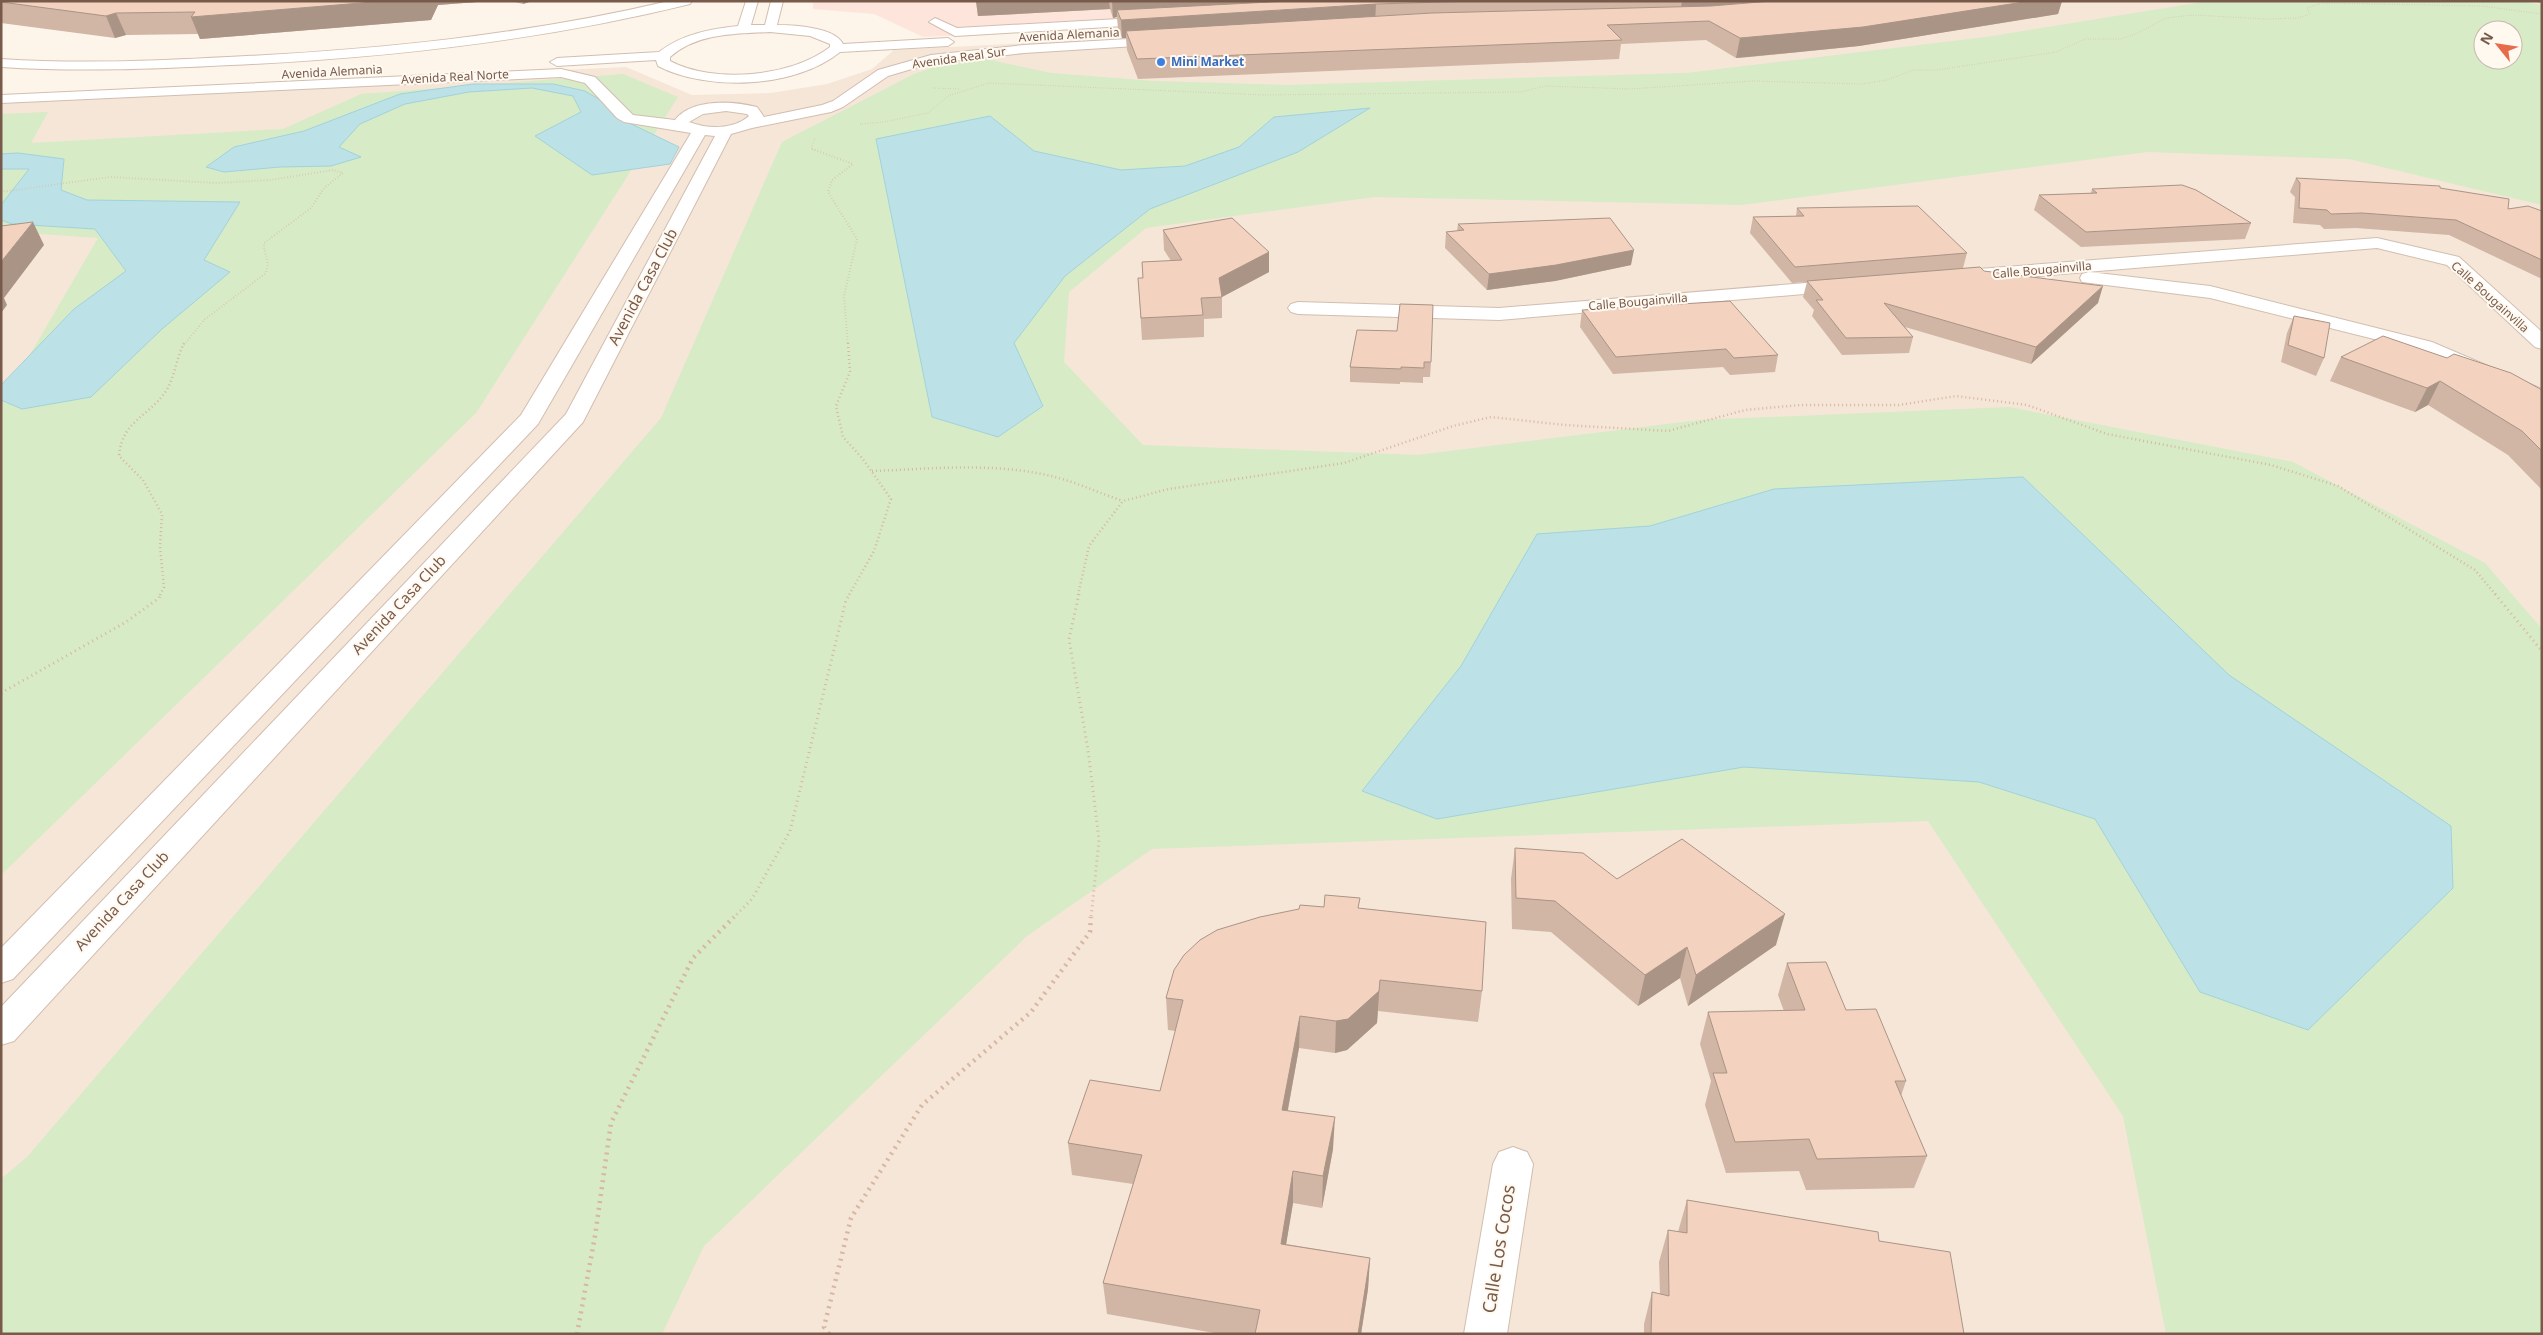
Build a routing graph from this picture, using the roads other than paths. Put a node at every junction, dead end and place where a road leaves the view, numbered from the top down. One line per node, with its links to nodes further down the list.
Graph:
1 (686, 1): 12 (street)
2 (752, 1): 9 (street)
3 (777, 1): 7 (street)
4 (1156, 8): 5 (street)
5 (1087, 12)
6 (954, 19): 8 (street)
7 (770, 28): 9 (street); 10 (street)
8 (1170, 28): 10 (street, Avenida Alemania); 19 (street, Avenida Real Sur)
9 (743, 30): 11 (street)
10 (837, 48): 13 (street)
11 (663, 56): 14 (street); 15 (street, Avenida Alemania)
12 (1, 63)
13 (754, 76): 14 (street); 17 (street)
14 (724, 77): 18 (street, Avenida Casa Club)
15 (1, 89)
16 (1, 99): 18 (street, Avenida Real Norte)
17 (741, 108): 18 (street); 19 (street)
18 (694, 120): 19 (street, Avenida Real Sur); 26 (street, Avenida Casa Club)
19 (744, 122): 27 (street, Avenida Casa Club)
20 (2026, 271): 21 (street, Calle Bougainvilla); 24 (street, Calle Bougainvilla); 25 (street)
21 (1946, 278)
22 (1857, 285): 23 (street, Calle Bougainvilla)
23 (1298, 308)
24 (2542, 343)
25 (2542, 397)
26 (1, 970)
27 (1, 1031)
28 (1513, 1164): 29 (street, Calle Los Cocos)
29 (1486, 1334)

